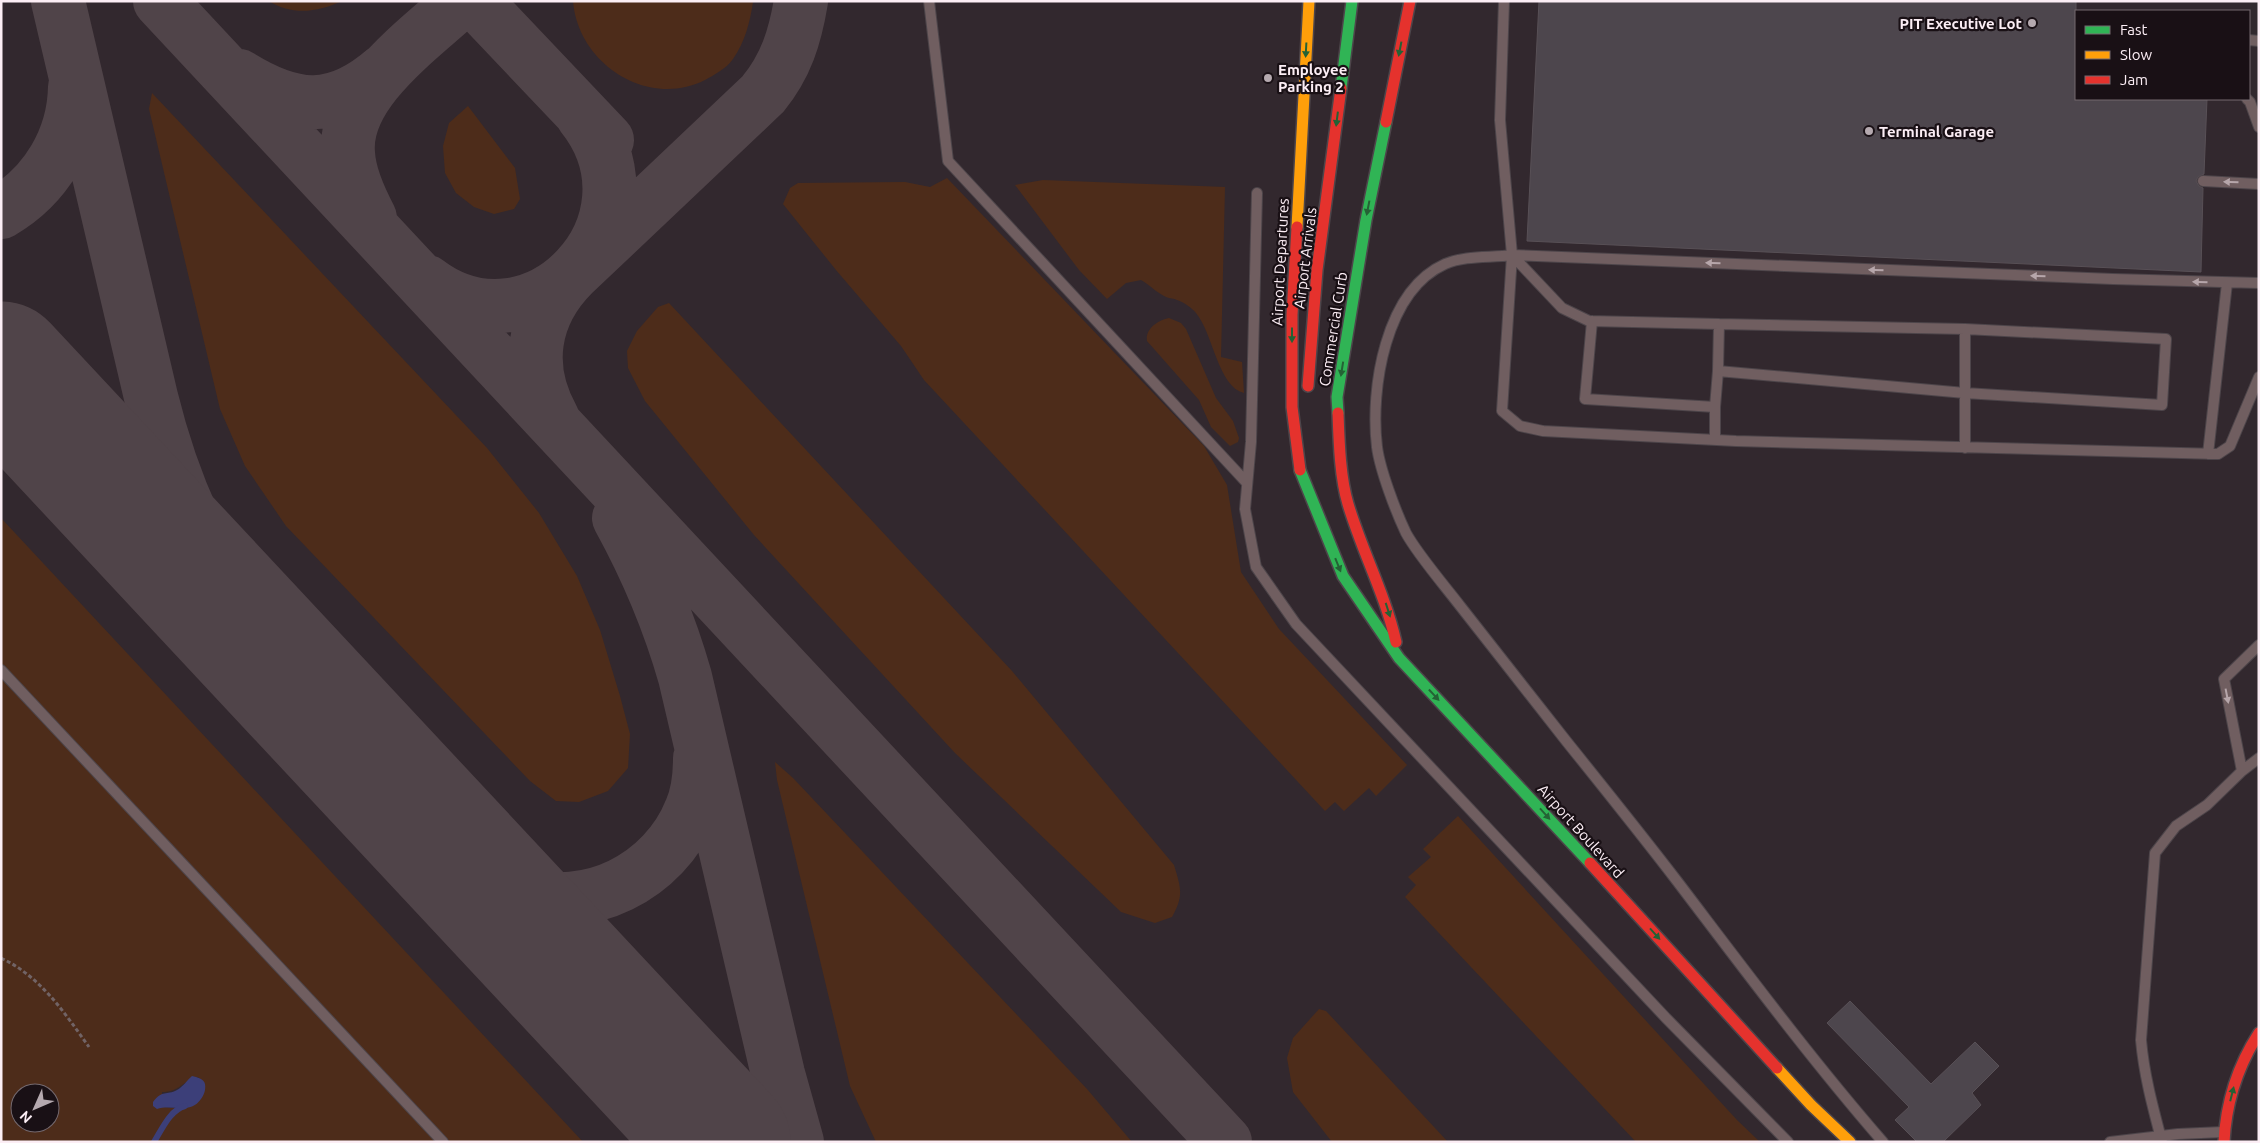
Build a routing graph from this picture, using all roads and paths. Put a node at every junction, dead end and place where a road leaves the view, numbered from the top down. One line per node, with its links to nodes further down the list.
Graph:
1 (929, 1): 26 (lane)
2 (1309, 1): 27 (street, Airport Departures, one-way to 27)
3 (1352, 1): 20 (street, Airport Arrivals, one-way to 20)
4 (1410, 1): 29 (street, Commercial Curb, one-way to 29)
5 (1504, 1): 11 (lane)
6 (2248, 100): 7 (lane)
7 (2259, 128)
8 (2203, 181): 9 (lane, one-way to 8)
9 (2259, 184)
10 (1257, 193): 26 (lane)
11 (1512, 255): 12 (lane, one-way to 11); 14 (lane); 22 (lane); 41 (lane)
12 (2227, 283): 13 (lane); 24 (lane)
13 (2254, 283)
14 (1592, 321): 15 (lane); 21 (lane)
15 (1719, 324): 16 (lane); 17 (lane)
16 (1965, 329): 19 (lane); 19 (lane)
17 (1718, 372): 19 (lane); 21 (lane)
18 (2259, 377): 24 (lane)
19 (1965, 393): 23 (lane)
20 (1309, 394)
21 (1715, 407): 22 (lane)
22 (1715, 440): 23 (lane)
23 (1965, 448): 24 (lane)
24 (2208, 454)
25 (1317, 480): 27 (street)
26 (1247, 483): 39 (lane)
27 (1320, 520): 29 (street, Airport Boulevard, one-way to 29)
28 (2259, 645): 32 (lane, one-way to 32)
29 (1399, 658): 40 (street, Airport Boulevard, one-way to 40)
30 (1, 670): 38 (lane)
31 (2259, 758): 32 (lane)
32 (2242, 771): 37 (lane)
33 (1, 958): 35 (path)
34 (2259, 1033): 36 (street, one-way to 34)
35 (89, 1047)
36 (2224, 1137): 37 (lane)
37 (2161, 1139): 42 (lane)
38 (443, 1142)
39 (1788, 1142)
40 (1850, 1142)
41 (1883, 1142)
42 (2110, 1142)

